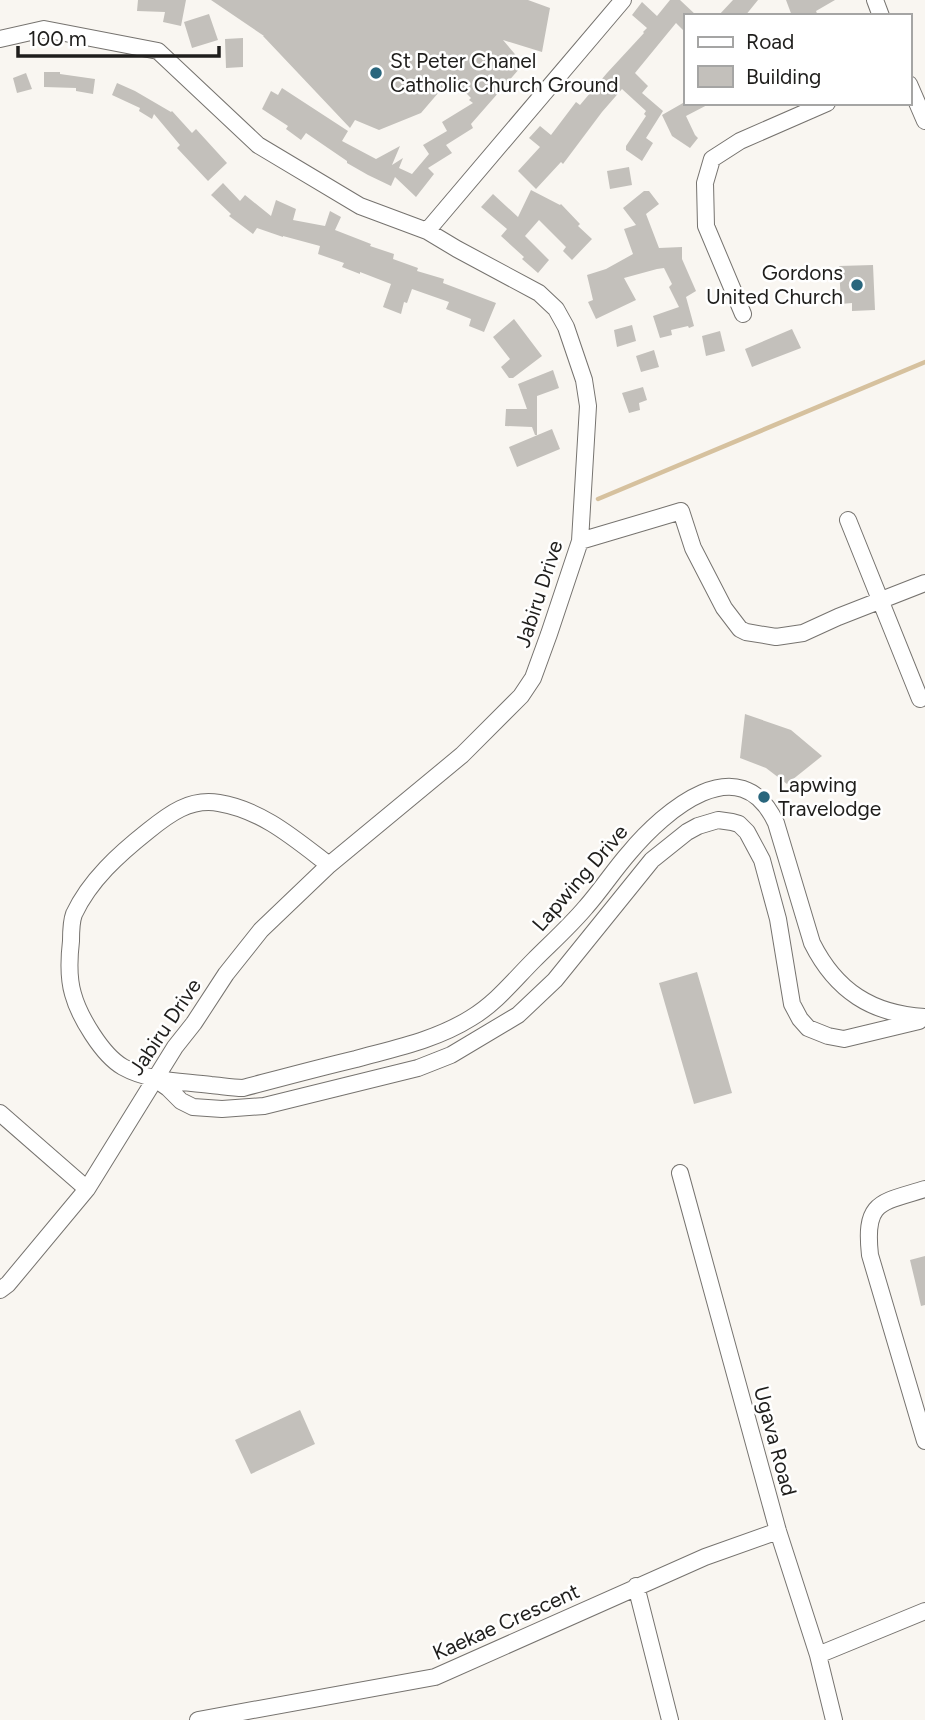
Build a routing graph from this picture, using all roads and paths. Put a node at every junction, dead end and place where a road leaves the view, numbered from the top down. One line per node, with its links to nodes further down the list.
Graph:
1 (623, 0): 6 (street)
2 (0, 38): 6 (street, Jabiru Drive)
3 (911, 88): 5 (street)
4 (822, 105): 7 (street)
5 (924, 117)
6 (427, 231): 9 (street, Jabiru Drive)
7 (743, 314)
8 (849, 520): 11 (street)
9 (580, 541): 11 (street); 13 (street, Jabiru Drive)
10 (925, 583): 11 (street)
11 (881, 600): 12 (street)
12 (920, 699)
13 (329, 865): 15 (street, Jabiru Drive); 15 (street)
14 (925, 1018): 15 (street, Lapwing Drive); 15 (street)
15 (155, 1079): 18 (street, Jabiru Drive)
16 (0, 1113): 18 (street)
17 (680, 1173): 22 (street, Ugava Road)
18 (87, 1189): 20 (street, Jabiru Drive)
19 (925, 1189): 21 (street)
20 (0, 1290)
21 (925, 1441)
22 (778, 1531): 23 (street, Kaekae Crescent); 25 (street, Ugava Road)
23 (636, 1586): 26 (street, Kaekae Crescent); 27 (street)
24 (925, 1611): 25 (street)
25 (818, 1655): 28 (street, Ugava Road)
26 (198, 1720)
27 (670, 1720)
28 (834, 1720)

